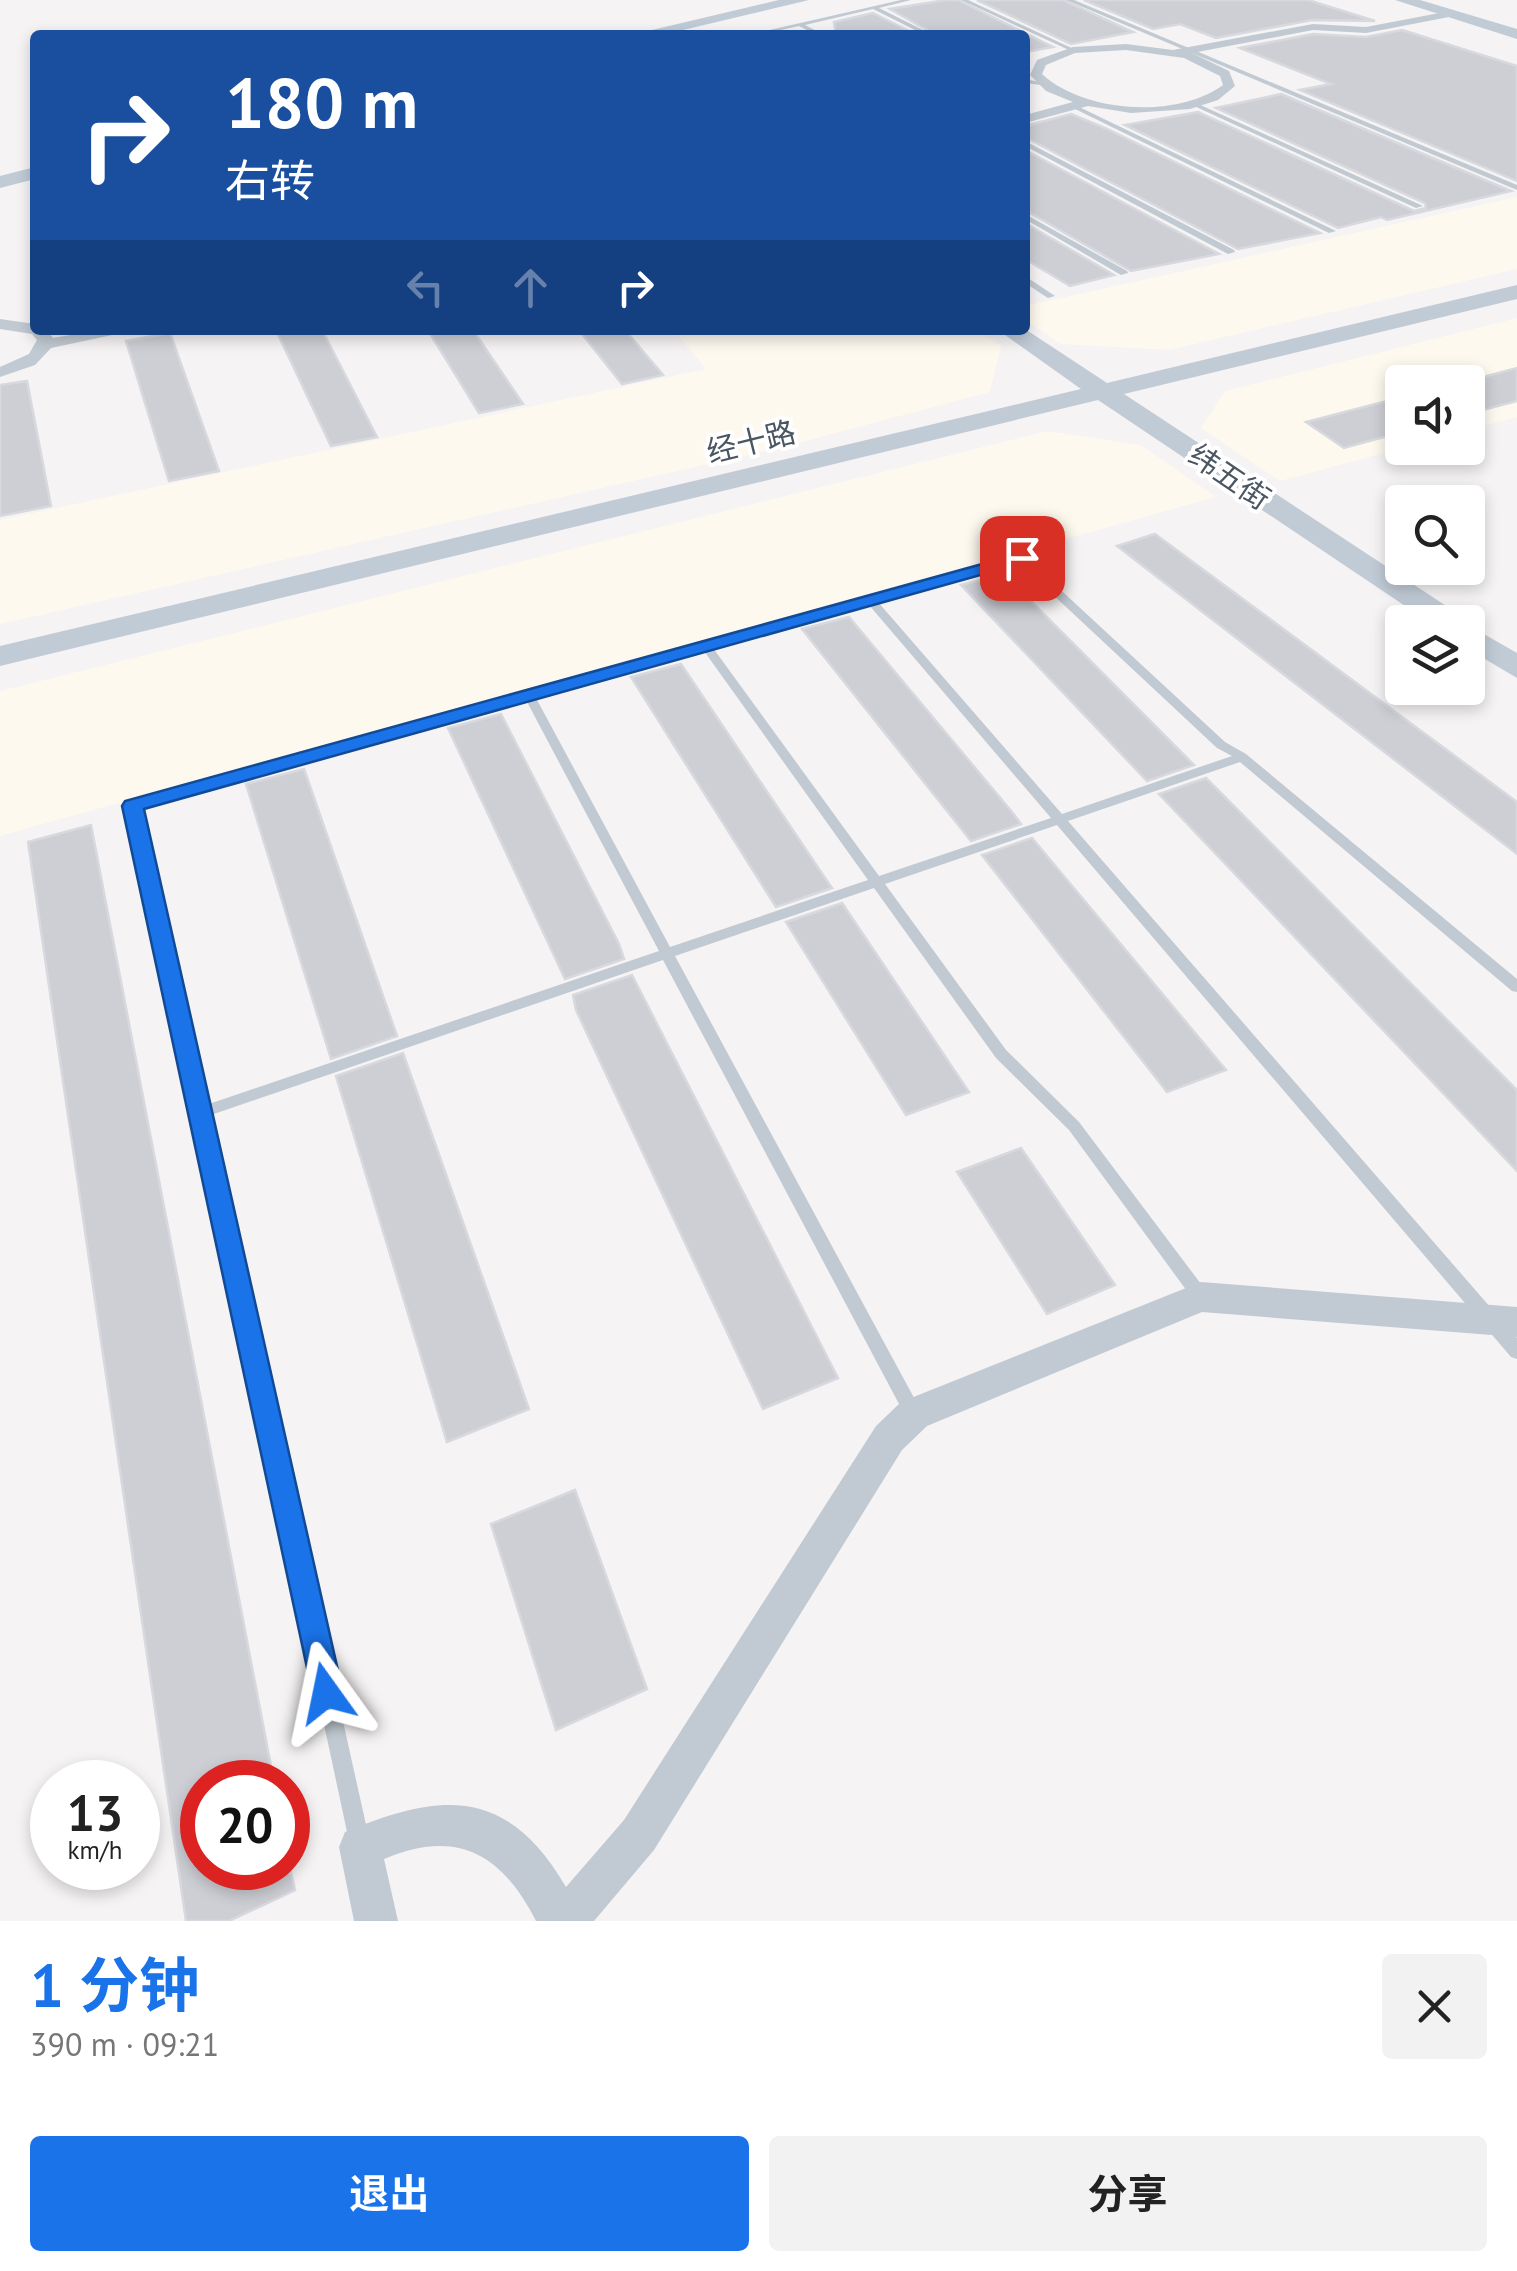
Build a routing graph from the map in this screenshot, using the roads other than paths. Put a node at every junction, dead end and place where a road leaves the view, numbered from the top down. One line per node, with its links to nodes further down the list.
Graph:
1 (801, 0): 9 (main road)
2 (908, 0): 6 (lane)
3 (964, 0): 13 (lane)
4 (1069, 0): 17 (lane)
5 (1403, 0): 7 (main road)
6 (874, 8): 8 (lane); 12 (lane)
7 (1450, 14): 15 (main road); 17 (street)
8 (800, 24): 10 (lane); 11 (lane)
9 (662, 30)
10 (774, 30)
11 (811, 30)
12 (920, 30)
13 (1029, 30)
14 (1030, 30): 16 (lane)
15 (1517, 34)
16 (1073, 50): 17 (street); 19 (street)
17 (1181, 51): 21 (street); 27 (lane)
18 (1030, 82): 19 (lane)
19 (1042, 83): 20 (street)
20 (1088, 102): 21 (street); 22 (street)
21 (1194, 104): 28 (lane)
22 (1073, 106): 23 (street); 30 (lane)
23 (1030, 118)
24 (1030, 146): 31 (lane)
25 (30, 175): 26 (main road)
26 (0, 182)
27 (1517, 188)
28 (1419, 206)
29 (1030, 219): 32 (lane)
30 (1332, 230)
31 (1232, 252)
32 (1124, 273)
33 (1030, 283): 35 (lane)
34 (1517, 292): 41 (main road, 经十路)
35 (1050, 296)
36 (0, 324): 37 (street)
37 (30, 332)
38 (40, 335): 40 (street)
39 (1018, 335): 41 (main road, 纬五街)
40 (0, 372)
41 (1101, 390): 43 (main road, 纬五街); 46 (main road, 经十路)
42 (871, 600): 44 (lane); 49 (lane); 54 (lane)
43 (1424, 605)
44 (706, 646): 48 (lane); 52 (lane)
45 (1485, 646): 47 (main road)
46 (0, 656)
47 (1517, 668)
48 (529, 696): 51 (lane); 55 (lane)
49 (1242, 757): 50 (lane); 51 (lane)
50 (1517, 987)
51 (200, 1113): 56 (lane)
52 (1201, 1297): 53 (street); 55 (street)
53 (1517, 1322)
54 (1517, 1352)
55 (914, 1414): 58 (street)
56 (360, 1848): 57 (street); 58 (street)
57 (376, 1921)
58 (562, 1921)

